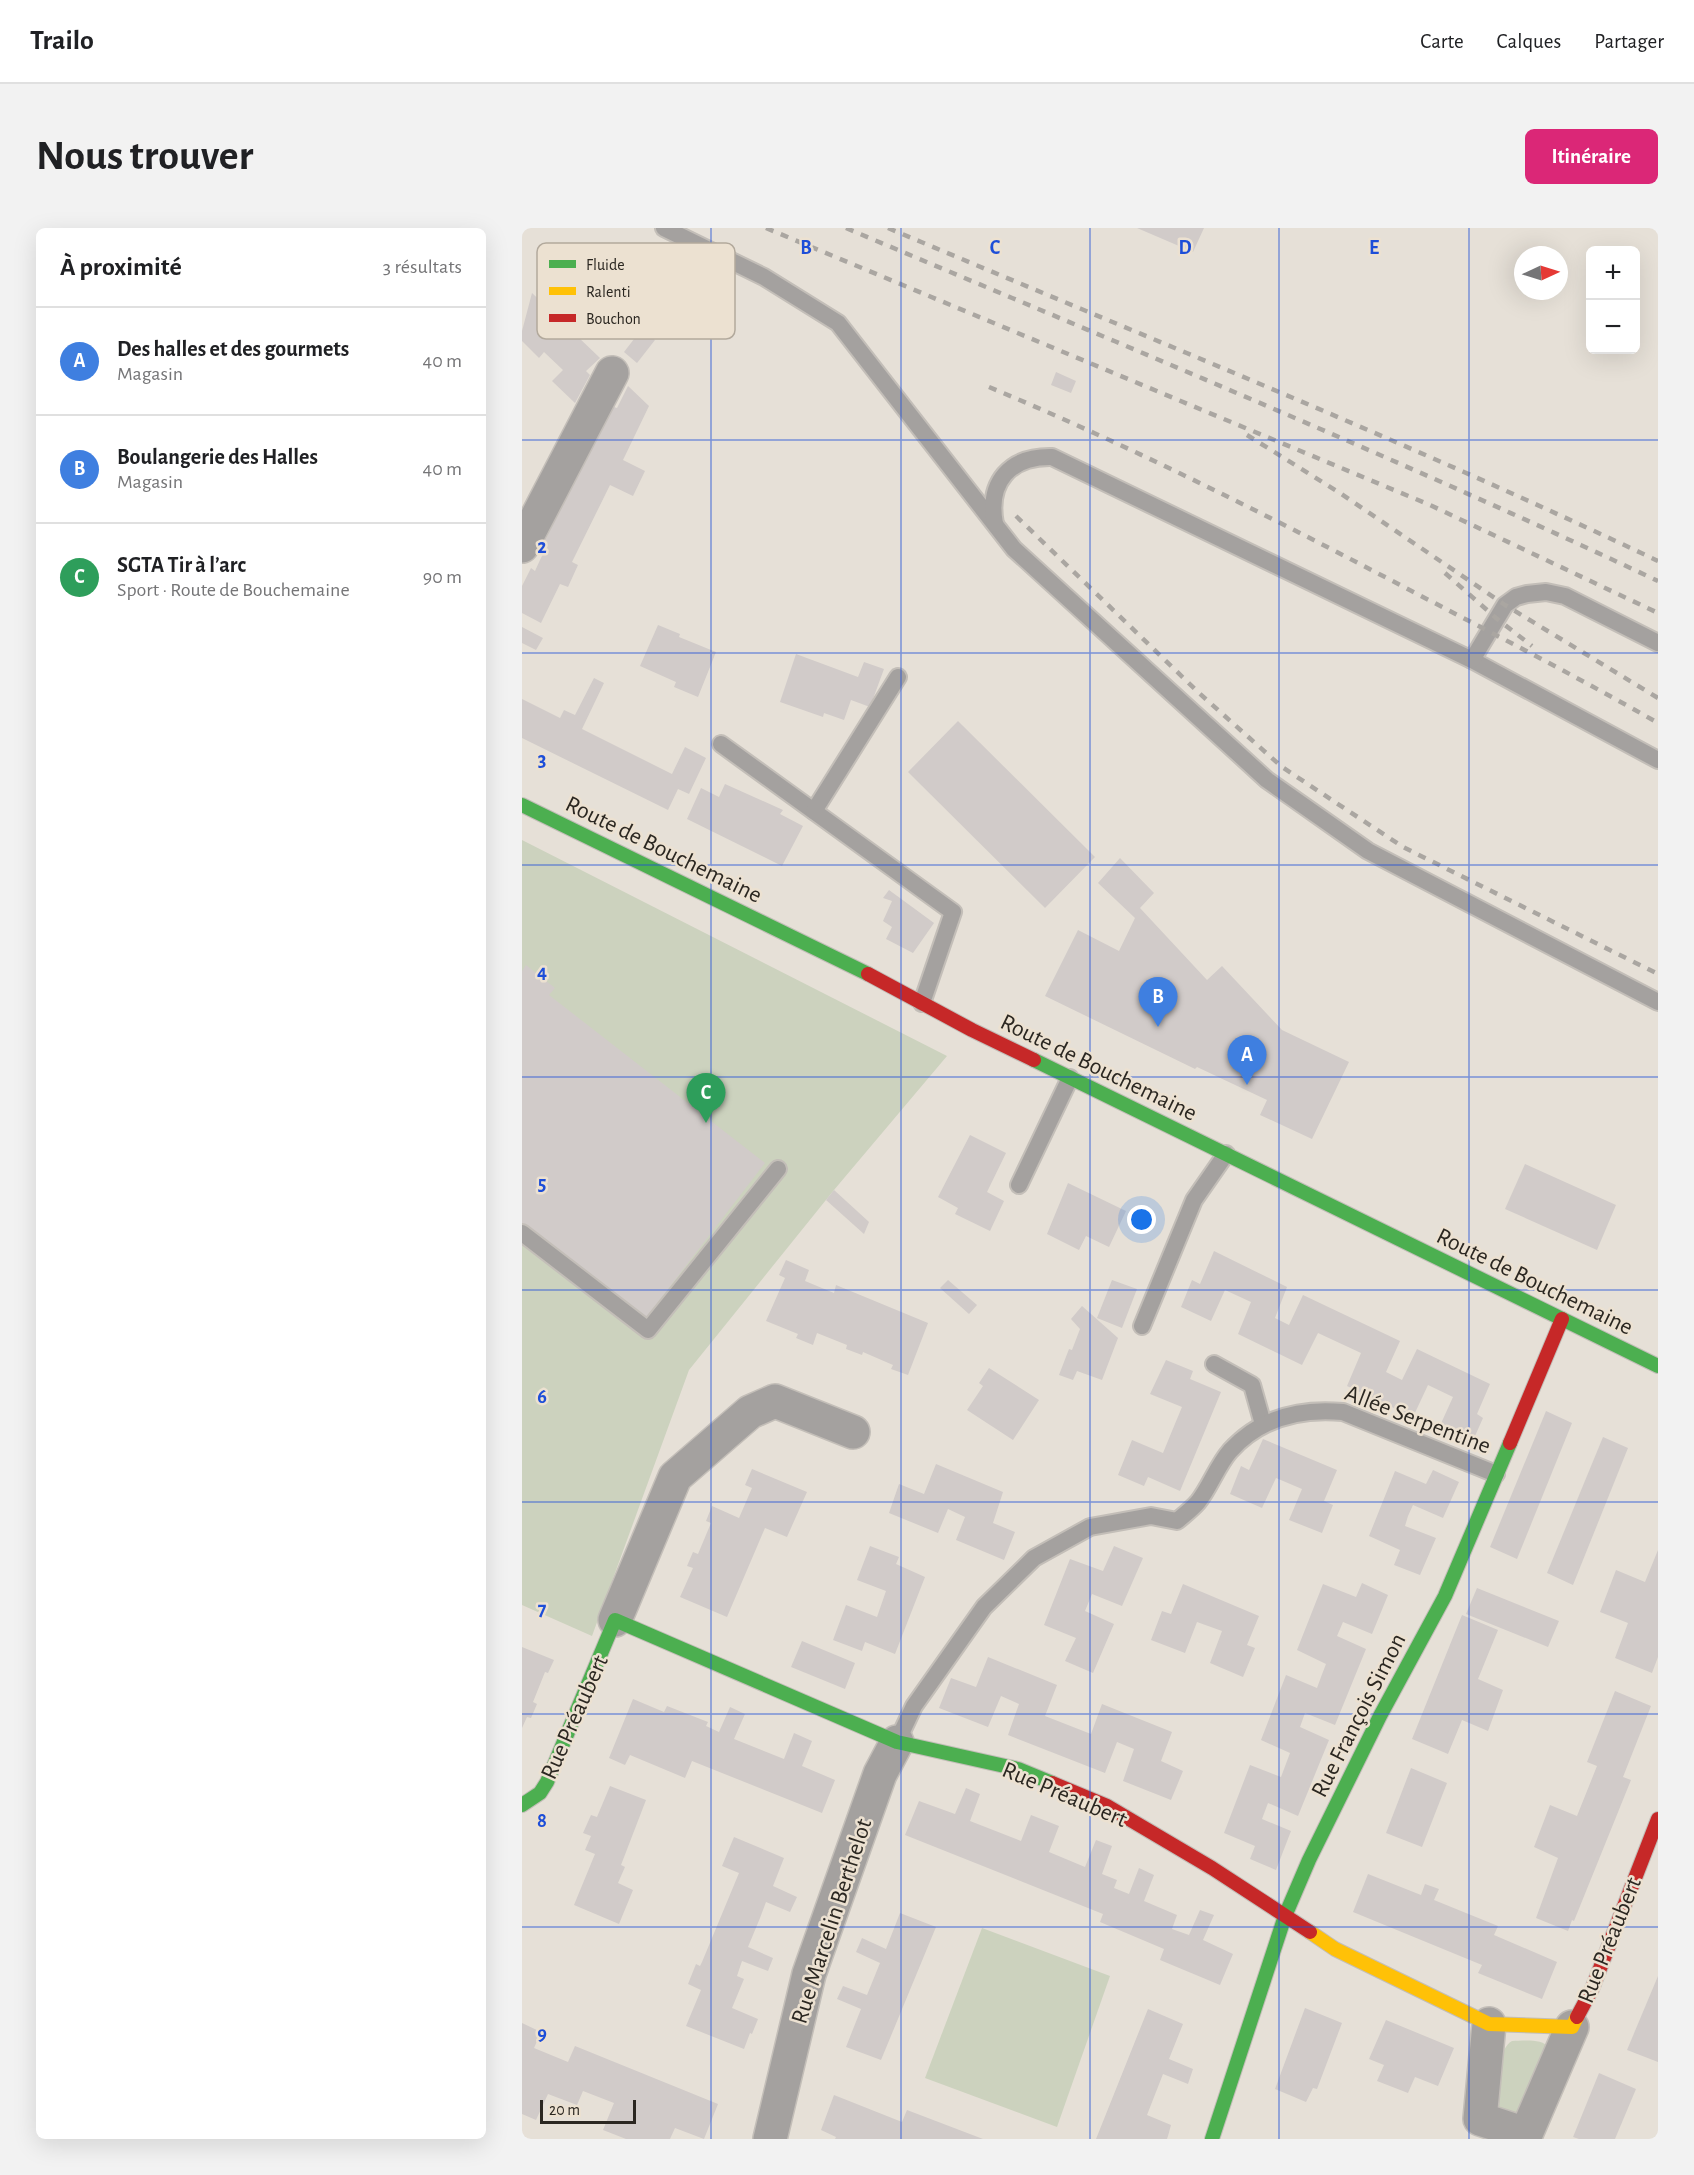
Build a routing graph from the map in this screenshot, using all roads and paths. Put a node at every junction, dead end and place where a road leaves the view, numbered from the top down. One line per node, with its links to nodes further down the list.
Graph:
1 (664, 228): 2 (lane)
2 (695, 243)
3 (735, 263): 5 (lane)
4 (612, 373): 6 (street)
5 (996, 525): 8 (lane); 14 (lane)
6 (522, 546)
7 (1658, 643): 8 (lane)
8 (1472, 660): 11 (lane)
9 (898, 677): 13 (lane)
10 (721, 744): 13 (lane)
11 (1658, 760)
12 (522, 804): 15 (street, Route de Bouchemaine)
13 (814, 811): 15 (lane)
14 (1658, 1002)
15 (922, 1003): 16 (street, Route de Bouchemaine)
16 (1070, 1078): 17 (street, Route de Bouchemaine); 19 (lane)
17 (1226, 1154): 21 (street, Route de Bouchemaine); 22 (lane)
18 (778, 1169): 20 (lane)
19 (1019, 1185)
20 (522, 1233)
21 (1562, 1319): 24 (street, Route de Bouchemaine); 27 (street, Rue François Simon)
22 (1142, 1326)
23 (1214, 1364): 25 (lane)
24 (1658, 1366)
25 (1263, 1424): 27 (lane, Allée Serpentine); 29 (lane, Allée Serpentine)
26 (854, 1432): 28 (street, Rue Préaubert)
27 (1496, 1474): 32 (street, Rue François Simon)
28 (615, 1620): 29 (street, Rue Préaubert); 30 (street, Rue Préaubert)
29 (897, 1742): 32 (street, Rue Préaubert); 35 (street, Rue Marcelin Berthelot)
30 (522, 1805)
31 (1658, 1819): 34 (street, Rue Préaubert)
32 (1286, 1916): 33 (street, Rue Préaubert); 36 (street, Rue François Simon)
33 (1489, 2024): 34 (street, Rue Préaubert); 34 (street, Rue Préaubert)
34 (1572, 2027)
35 (770, 2139)
36 (1212, 2139)

